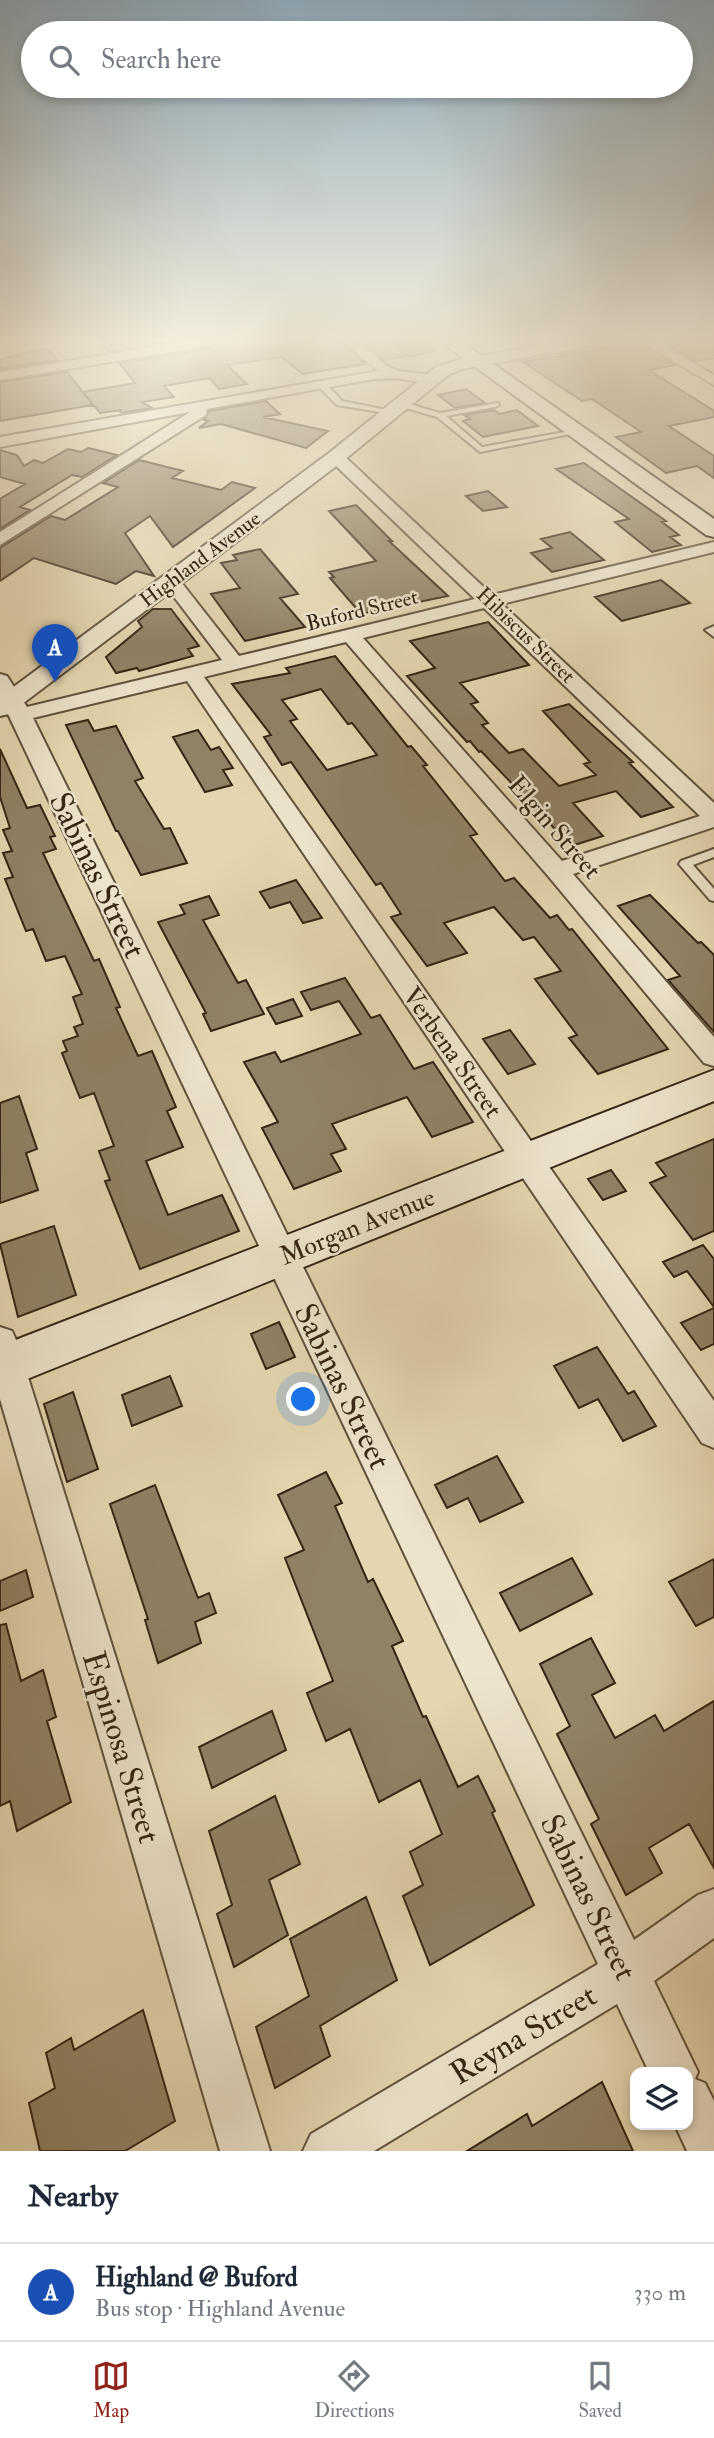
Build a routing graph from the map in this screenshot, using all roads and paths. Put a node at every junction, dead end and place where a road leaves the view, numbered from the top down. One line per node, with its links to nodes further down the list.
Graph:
1 (152, 442): 8 (street)
2 (354, 442): 6 (street, Highland Avenue)
3 (471, 442): 4 (lane)
4 (521, 442)
5 (591, 442): 7 (main road)
6 (336, 457): 10 (street, Highland Avenue); 11 (street, Hibiscus Street)
7 (714, 530)
8 (0, 540)
9 (714, 547): 11 (street, Buford Street)
10 (171, 582): 13 (street); 15 (street, Highland Avenue)
11 (491, 601): 12 (street, Buford Street); 16 (street, Hibiscus Street)
12 (352, 637): 13 (street, Buford Street); 18 (street, Elgin Street)
13 (235, 664): 14 (street, Buford Street)
14 (192, 674): 15 (street, Buford Street); 22 (street, Verbena Street)
15 (8, 701): 23 (street, Sabinas Street)
16 (714, 817): 18 (street, Hibiscus Street)
17 (714, 853): 19 (lane)
18 (557, 871): 20 (street, Elgin Street)
19 (714, 897)
20 (714, 1056)
21 (714, 1085): 22 (main road, Morgan Avenue)
22 (527, 1159): 23 (main road, Morgan Avenue); 25 (street, Verbena Street)
23 (281, 1256): 24 (main road, Morgan Avenue); 27 (street, Sabinas Street)
24 (2, 1358): 30 (street, Espinosa Street)
25 (714, 1431)
26 (714, 1911): 27 (street, Reyna Street)
27 (626, 1973): 28 (street, Sabinas Street); 31 (street, Reyna Street)
28 (672, 2067)
29 (693, 2110): 32 (street)
30 (245, 2151)
31 (327, 2151)
32 (713, 2151)

